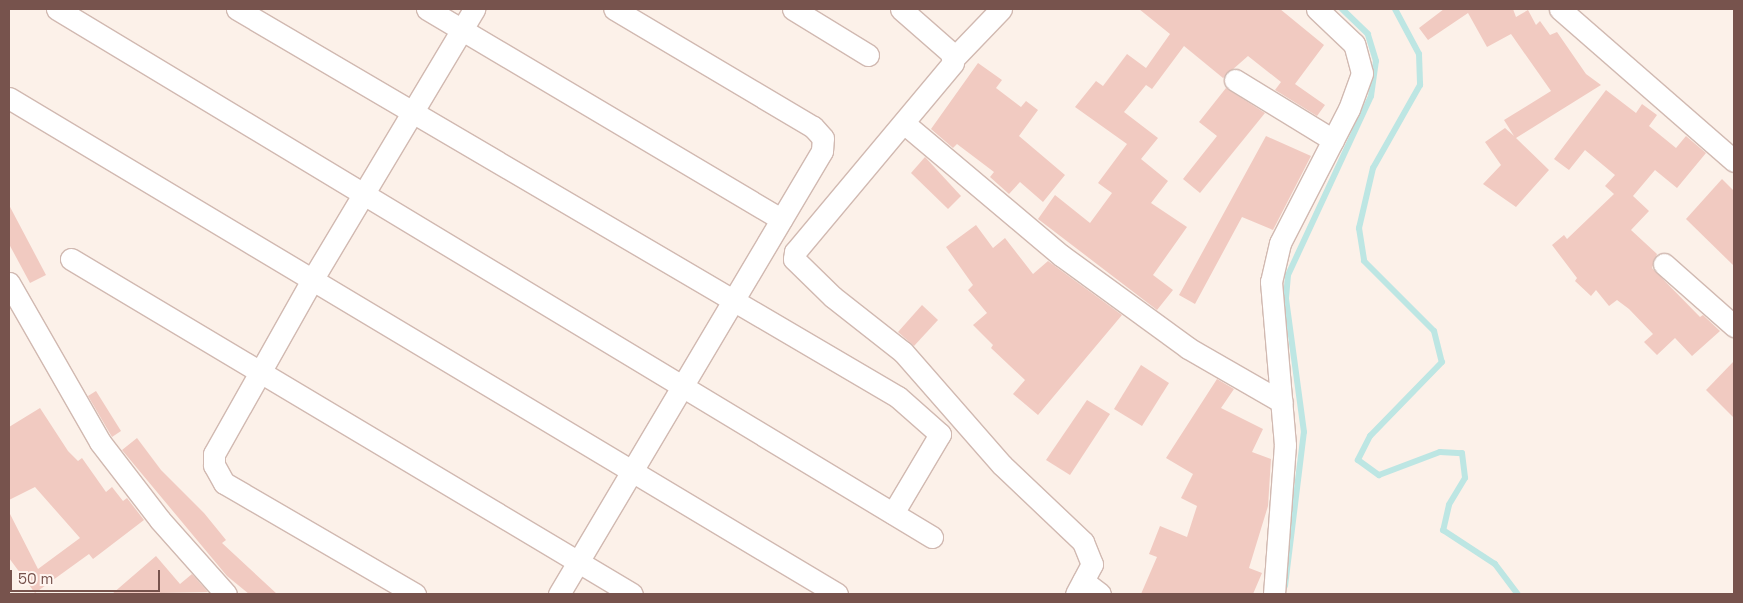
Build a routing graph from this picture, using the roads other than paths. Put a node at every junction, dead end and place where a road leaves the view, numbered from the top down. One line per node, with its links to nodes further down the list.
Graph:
1 (57, 9): 20 (street)
2 (237, 9): 16 (street)
3 (427, 9): 12 (street)
4 (474, 9): 12 (street)
5 (614, 9): 21 (street)
6 (793, 9): 7 (street)
7 (808, 9)
8 (901, 9): 13 (street)
9 (1001, 9): 13 (street)
10 (1317, 9): 18 (street)
11 (1560, 9): 19 (street)
12 (461, 29): 16 (street); 21 (street)
13 (954, 58): 17 (street)
14 (1235, 80): 18 (street)
15 (9, 98): 24 (street)
16 (412, 112): 20 (street); 26 (street)
17 (904, 124): 30 (street); 35 (street)
18 (1334, 140): 30 (street)
19 (1734, 161)
20 (364, 193): 24 (street); 29 (street)
21 (781, 219): 26 (street)
22 (71, 259): 28 (street)
23 (1664, 264): 27 (street)
24 (312, 280): 28 (street); 31 (street)
25 (9, 283): 36 (street)
26 (733, 300): 29 (street); 32 (street)
27 (1734, 326)
28 (258, 373): 34 (street); 37 (street)
29 (683, 386): 31 (street); 32 (street)
30 (1282, 402): 42 (street)
31 (632, 472): 34 (street); 40 (street)
32 (893, 513): 33 (street)
33 (932, 537)
34 (578, 562): 38 (street); 39 (street)
35 (1079, 587): 41 (street)
36 (226, 594)
37 (415, 594)
38 (560, 594)
39 (632, 594)
40 (837, 594)
41 (1100, 594)
42 (1274, 594)

